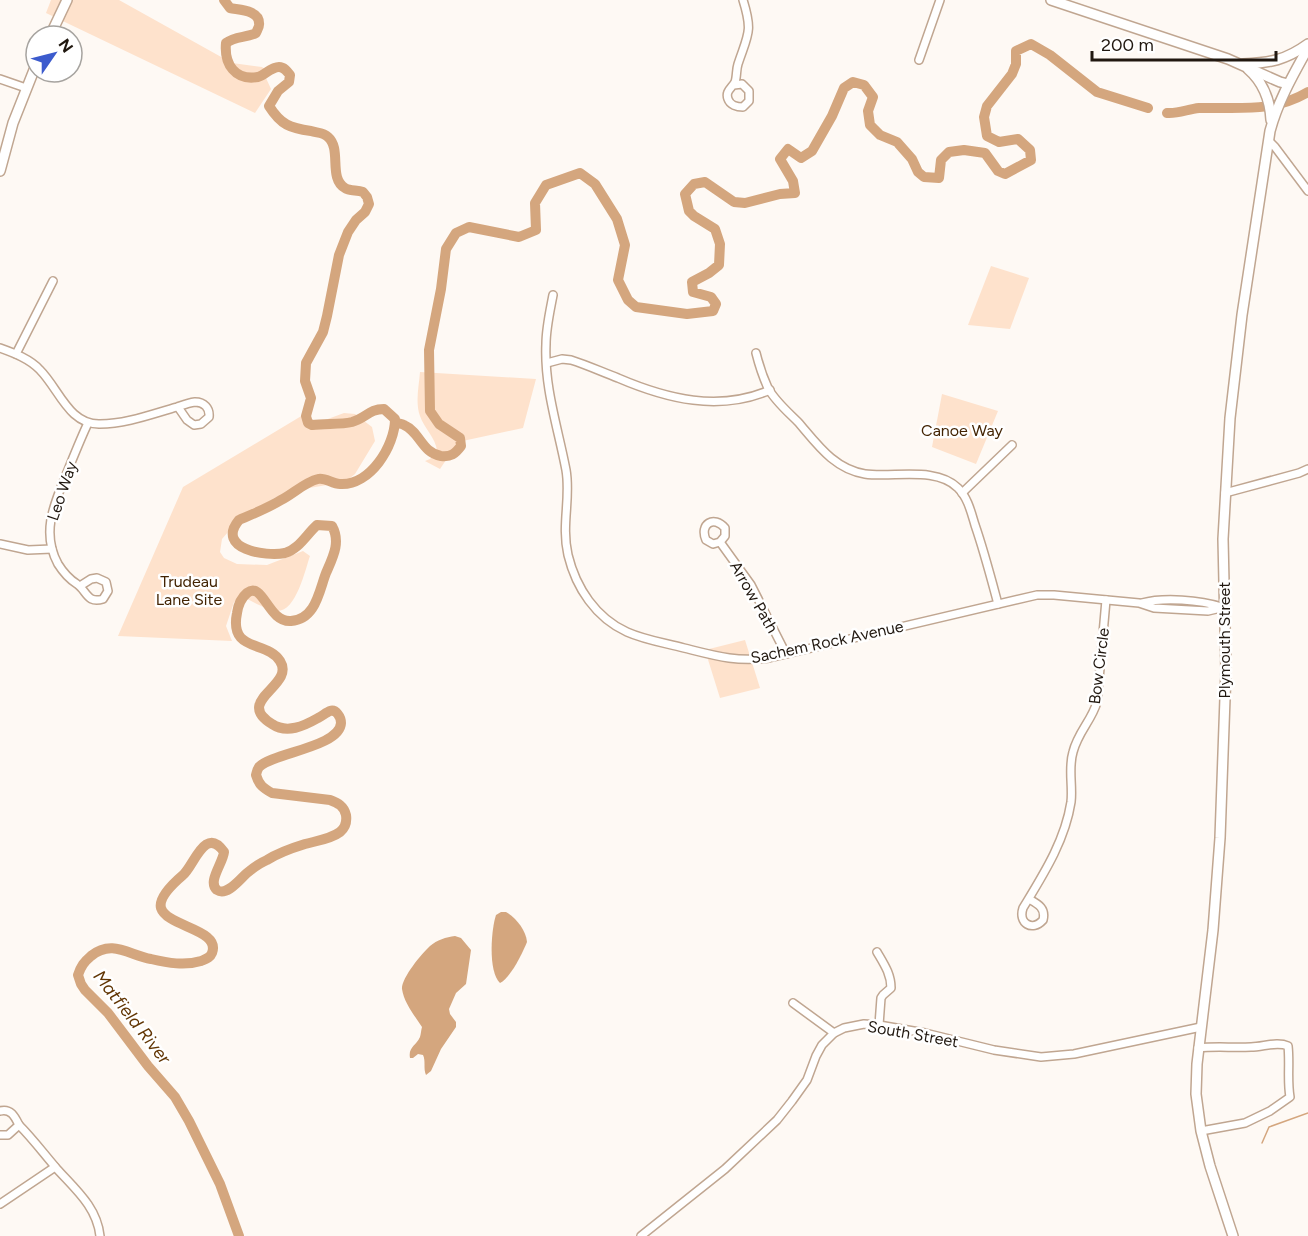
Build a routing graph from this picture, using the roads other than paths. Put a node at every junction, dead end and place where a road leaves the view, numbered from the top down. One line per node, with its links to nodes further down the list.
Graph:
1 (67, 0): 5 (main road)
2 (742, 0): 11 (street)
3 (940, 0): 7 (street)
4 (1051, 0): 8 (main road)
5 (56, 24)
6 (1308, 46): 8 (main road); 12 (main road, Plymouth Street)
7 (919, 60)
8 (1241, 64): 12 (main road); 14 (main road)
9 (0, 79): 13 (street)
10 (28, 84): 13 (main road)
11 (734, 85)
12 (1287, 87): 14 (main road, Plymouth Street)
13 (26, 88): 16 (main road)
14 (1272, 106): 15 (main road, Plymouth Street)
15 (1269, 141): 17 (street); 30 (main road, Plymouth Street)
16 (0, 171)
17 (1308, 191)
18 (53, 281): 22 (street)
19 (553, 295): 23 (street, Sachem Rock Avenue)
20 (0, 348): 22 (street)
21 (756, 353): 24 (street)
22 (16, 354): 26 (street)
23 (547, 363): 24 (street); 38 (street, Sachem Rock Avenue)
24 (770, 390): 29 (street)
25 (178, 407): 25 (street); 26 (street)
26 (88, 423): 33 (street, Leo Way)
27 (1012, 445): 29 (street)
28 (1308, 469): 30 (street)
29 (962, 493): 36 (street)
30 (1225, 493): 37 (main road, Plymouth Street)
31 (720, 542): 38 (street, Arrow Path)
32 (0, 544): 33 (street)
33 (52, 549): 34 (street, Leo Way)
34 (80, 586)
35 (1106, 600): 36 (street, Sachem Rock Avenue); 37 (street, Sachem Rock Avenue); 39 (street, Bow Circle)
36 (998, 604): 38 (street, Sachem Rock Avenue)
37 (1225, 607): 43 (main road, Plymouth Street)
38 (786, 654)
39 (1029, 899)
40 (877, 952): 42 (street)
41 (793, 1002): 44 (street)
42 (879, 1025): 43 (street, South Street); 44 (street, South Street)
43 (1201, 1027): 45 (main road, Plymouth Street)
44 (834, 1033): 53 (street)
45 (1198, 1048): 48 (main road, Plymouth Street); 48 (street)
46 (0, 1111): 47 (street)
47 (19, 1125): 49 (street); 50 (street)
48 (1201, 1131): 54 (main road, Plymouth Street)
49 (0, 1135)
50 (55, 1167): 51 (street); 52 (street)
51 (0, 1204)
52 (100, 1236)
53 (641, 1236)
54 (1233, 1236)

